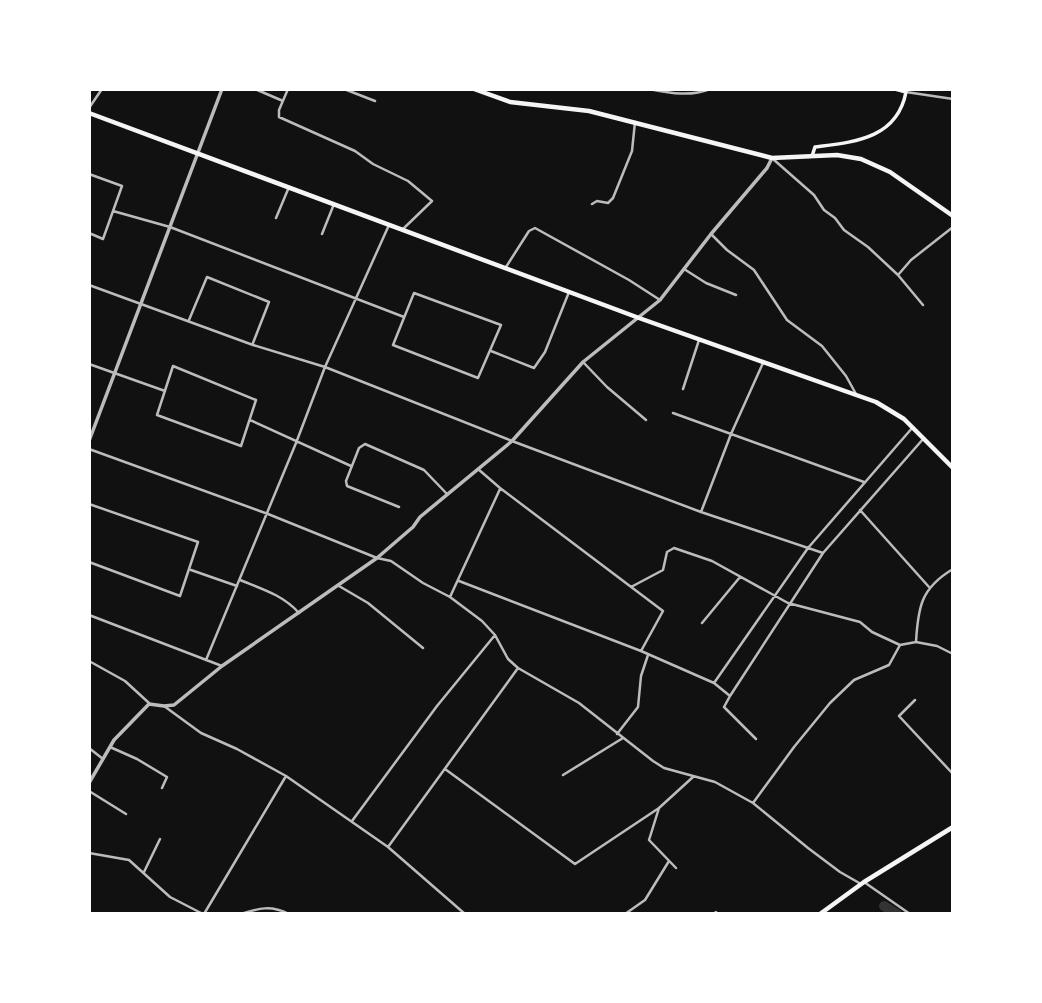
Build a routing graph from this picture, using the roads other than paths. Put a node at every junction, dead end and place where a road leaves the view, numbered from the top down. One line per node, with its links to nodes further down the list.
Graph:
1 (102, 89): 14 (street)
2 (222, 89): 16 (street)
3 (255, 89): 12 (street)
4 (288, 89): 12 (street)
5 (344, 89): 13 (street)
6 (474, 89): 15 (main road)
7 (649, 89): 8 (street)
8 (710, 89)
9 (895, 89): 10 (main road)
10 (906, 92): 11 (street); 17 (main road)
11 (953, 99)
12 (283, 101): 29 (street)
13 (375, 102)
14 (89, 110): 16 (main road)
15 (635, 122): 18 (main road); 22 (street)
16 (197, 151): 20 (main road); 27 (street)
17 (813, 156): 18 (main road); 24 (main road)
18 (772, 158): 32 (street); 35 (street)
19 (89, 174): 23 (street)
20 (289, 187): 21 (main road); 25 (street)
21 (334, 204): 26 (main road); 31 (street)
22 (592, 204)
23 (113, 211): 27 (street); 30 (street)
24 (953, 216)
25 (276, 218)
26 (389, 225): 29 (main road); 39 (street)
27 (170, 227): 39 (street); 41 (street)
28 (953, 228): 35 (street)
29 (402, 230): 33 (main road)
30 (89, 233)
31 (322, 234)
32 (711, 234): 34 (street); 56 (street)
33 (506, 268): 37 (main road); 40 (street)
34 (684, 268): 38 (street); 40 (street)
35 (898, 275): 42 (street)
36 (89, 285): 41 (street)
37 (569, 292): 44 (main road); 48 (street)
38 (736, 295)
39 (357, 299): 43 (street); 52 (street)
40 (660, 300): 44 (street)
41 (141, 303): 45 (street); 53 (street)
42 (923, 305)
43 (404, 317): 48 (street); 48 (street)
44 (639, 318): 46 (main road); 49 (street)
45 (190, 320): 47 (street); 47 (street)
46 (699, 340): 50 (main road); 54 (street)
47 (253, 345): 52 (street)
48 (490, 351)
49 (583, 362): 58 (street); 64 (street)
50 (763, 362): 56 (main road); 61 (street)
51 (89, 364): 53 (street)
52 (325, 367): 64 (street); 65 (street)
53 (116, 373): 55 (street); 63 (street)
54 (683, 390)
55 (165, 391): 59 (street); 59 (street)
56 (857, 397): 60 (main road)
57 (673, 414): 61 (street)
58 (646, 419)
59 (250, 420): 65 (street)
60 (913, 427): 62 (main road); 70 (street)
61 (730, 434): 70 (street); 76 (street)
62 (924, 438): 68 (main road); 75 (street)
63 (89, 441)
64 (512, 441): 69 (street); 76 (street)
65 (296, 443): 67 (street); 77 (street)
66 (89, 449): 77 (street)
67 (351, 466): 72 (street); 74 (street)
68 (953, 468)
69 (478, 469): 71 (street); 72 (street)
70 (864, 482): 78 (street)
71 (500, 488): 86 (street); 89 (street)
72 (447, 494): 80 (street)
73 (89, 504): 83 (street)
74 (399, 508)
75 (860, 510): 79 (street); 90 (street)
76 (701, 512): 78 (street)
77 (268, 514): 80 (street); 85 (street)
78 (808, 548): 79 (street); 91 (street)
79 (823, 552): 93 (street)
80 (377, 558): 87 (street); 92 (street)
81 (89, 562): 83 (street)
82 (953, 569): 90 (street)
83 (189, 570): 88 (street)
84 (741, 577): 89 (street); 91 (street); 96 (street)
85 (240, 580): 88 (street); 94 (street)
86 (459, 582): 92 (street); 101 (street)
87 (338, 585): 94 (street); 100 (street)
88 (237, 586): 104 (street)
89 (631, 587): 101 (street)
90 (929, 587): 98 (street)
91 (775, 596): 93 (street); 108 (street)
92 (450, 597): 97 (street)
93 (788, 603): 99 (street); 109 (street)
94 (299, 613): 106 (street)
95 (89, 615): 104 (street)
96 (702, 623)
97 (495, 635): 107 (street); 130 (street)
98 (916, 642): 99 (street); 103 (street)
99 (900, 645): 127 (street)
100 (423, 648)
101 (641, 651): 102 (street)
102 (648, 654): 108 (street); 113 (street)
103 (953, 654)
104 (206, 660): 106 (street)
105 (89, 661): 111 (street)
106 (222, 666): 112 (street)
107 (518, 668): 113 (street); 119 (street)
108 (714, 683): 109 (street)
109 (730, 695): 115 (street)
110 (915, 700): 120 (street)
111 (149, 704): 112 (street); 116 (street)
112 (164, 706): 121 (street)
113 (617, 734): 114 (street)
114 (624, 737): 122 (street); 123 (street)
115 (756, 739)
116 (110, 747): 118 (street); 125 (street)
117 (89, 748): 118 (street)
118 (103, 759): 124 (street)
119 (445, 769): 128 (street); 133 (street)
120 (953, 774)
121 (286, 775): 130 (street); 140 (street)
122 (563, 775)
123 (693, 776): 127 (street); 128 (street)
124 (89, 783)
125 (162, 788)
126 (89, 791): 129 (street)
127 (753, 803): 138 (street)
128 (659, 808): 135 (street)
129 (126, 814)
130 (351, 821): 133 (street)
131 (953, 827): 138 (main road)
132 (160, 839): 137 (street)
133 (388, 847): 143 (street)
134 (89, 853): 137 (street)
135 (669, 861): 136 (street); 144 (street)
136 (676, 868)
137 (144, 872): 140 (street)
138 (863, 883): 139 (street); 145 (main road)
139 (907, 913)
140 (204, 914)
141 (241, 914): 142 (street)
142 (289, 914)
143 (465, 914)
144 (625, 914)
145 (820, 914)

